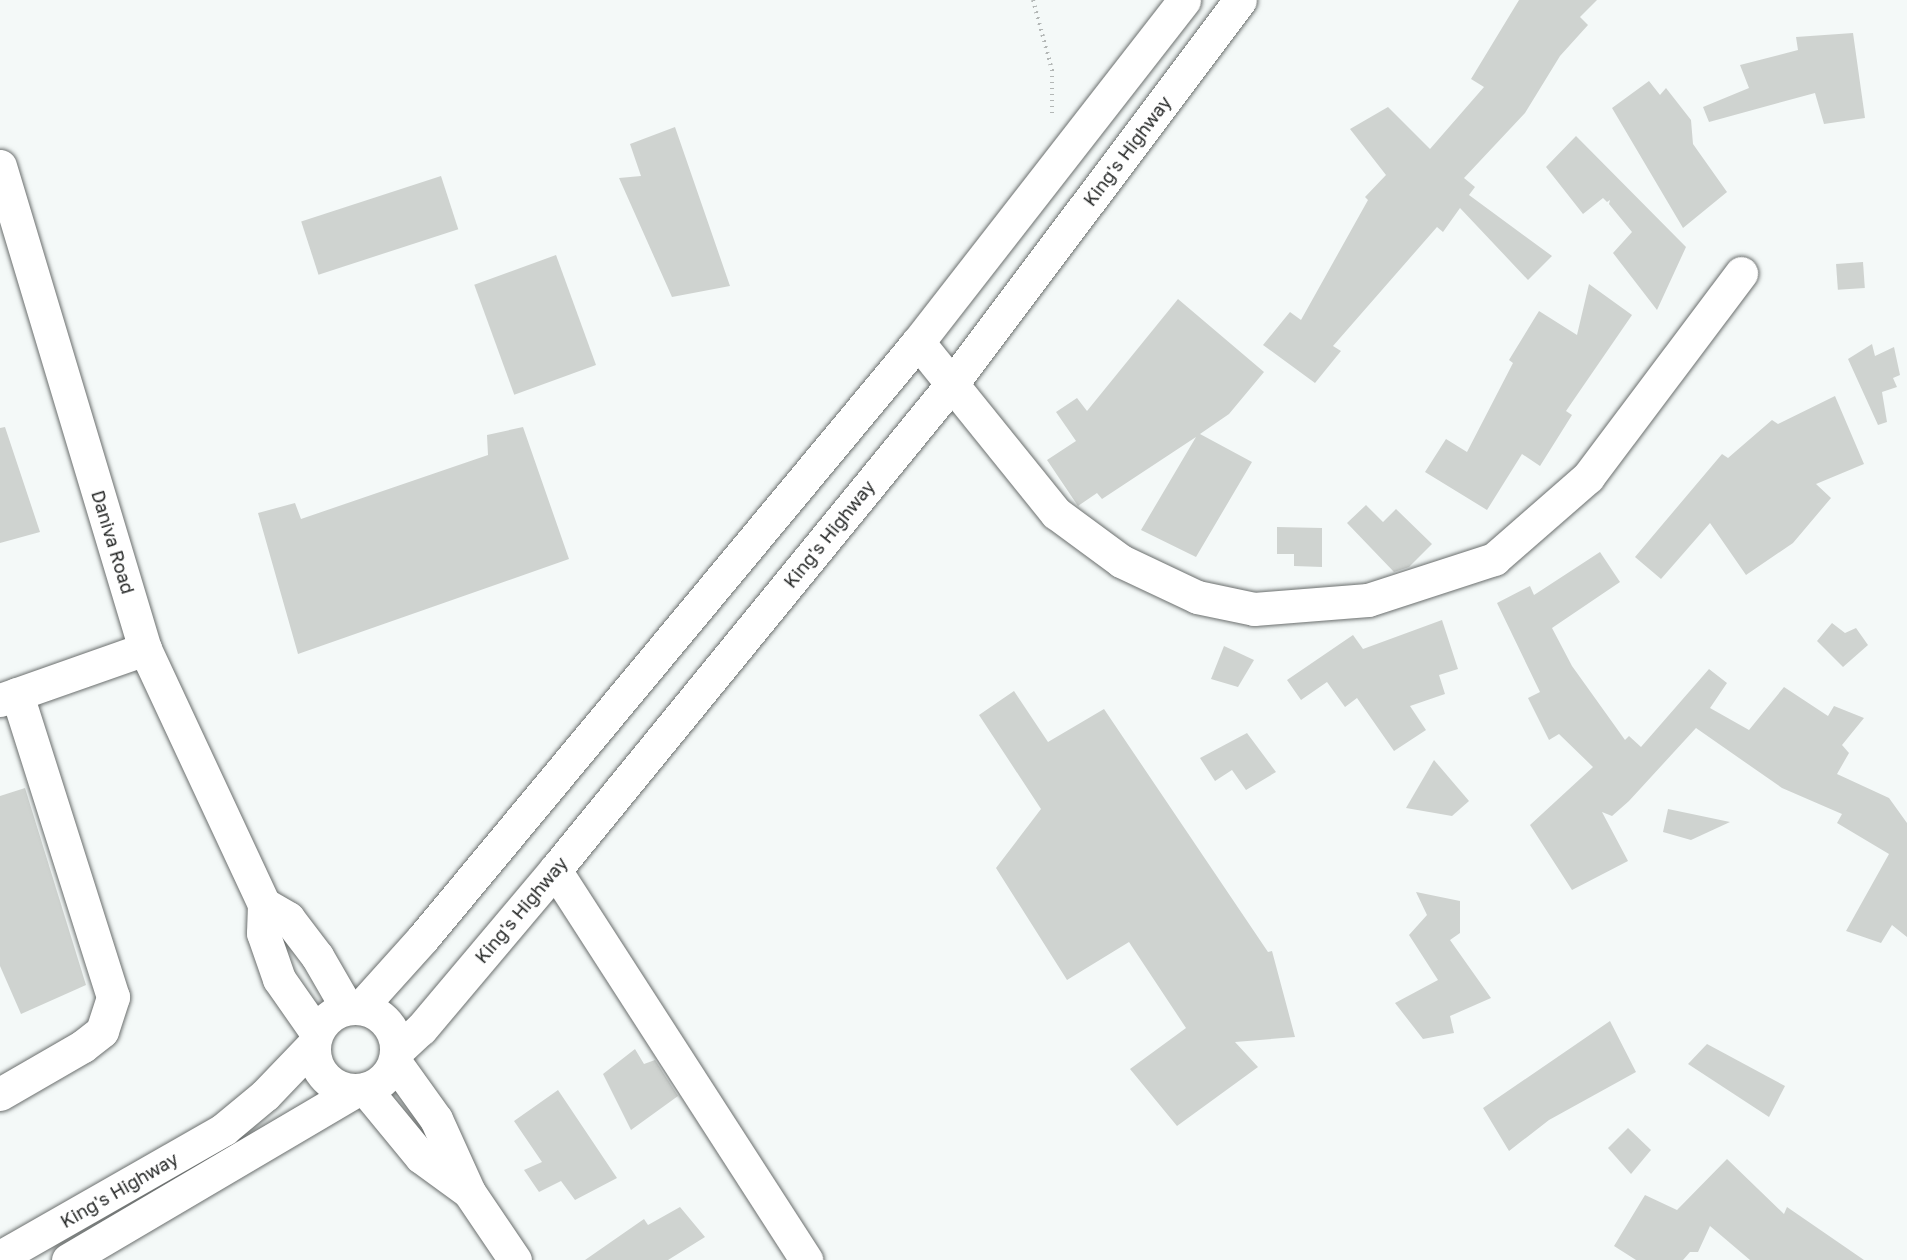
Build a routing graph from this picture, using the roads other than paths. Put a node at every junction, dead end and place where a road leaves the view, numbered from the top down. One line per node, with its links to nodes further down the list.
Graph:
1 (1184, 0): 5 (main road)
2 (1240, 0): 6 (main road, King's Highway)
3 (0, 166): 7 (main road, Daniva Road)
4 (1741, 273): 6 (main road)
5 (918, 342): 6 (main road); 11 (main road)
6 (951, 385): 9 (main road, King's Highway)
7 (145, 649): 8 (main road); 10 (main road, Daniva Road)
8 (8, 697): 15 (main road)
9 (555, 870): 13 (main road, King's Highway); 20 (main road)
10 (264, 904): 11 (main road); 12 (main road)
11 (354, 1008): 12 (main road); 13 (main road)
12 (315, 1038): 14 (main road); 17 (main road, King's Highway)
13 (396, 1057): 14 (main road); 16 (main road)
14 (360, 1090): 16 (main road); 18 (main road, King's Highway)
15 (0, 1094)
16 (469, 1192): 19 (main road)
17 (0, 1257)
18 (68, 1260)
19 (515, 1260)
20 (806, 1260)

